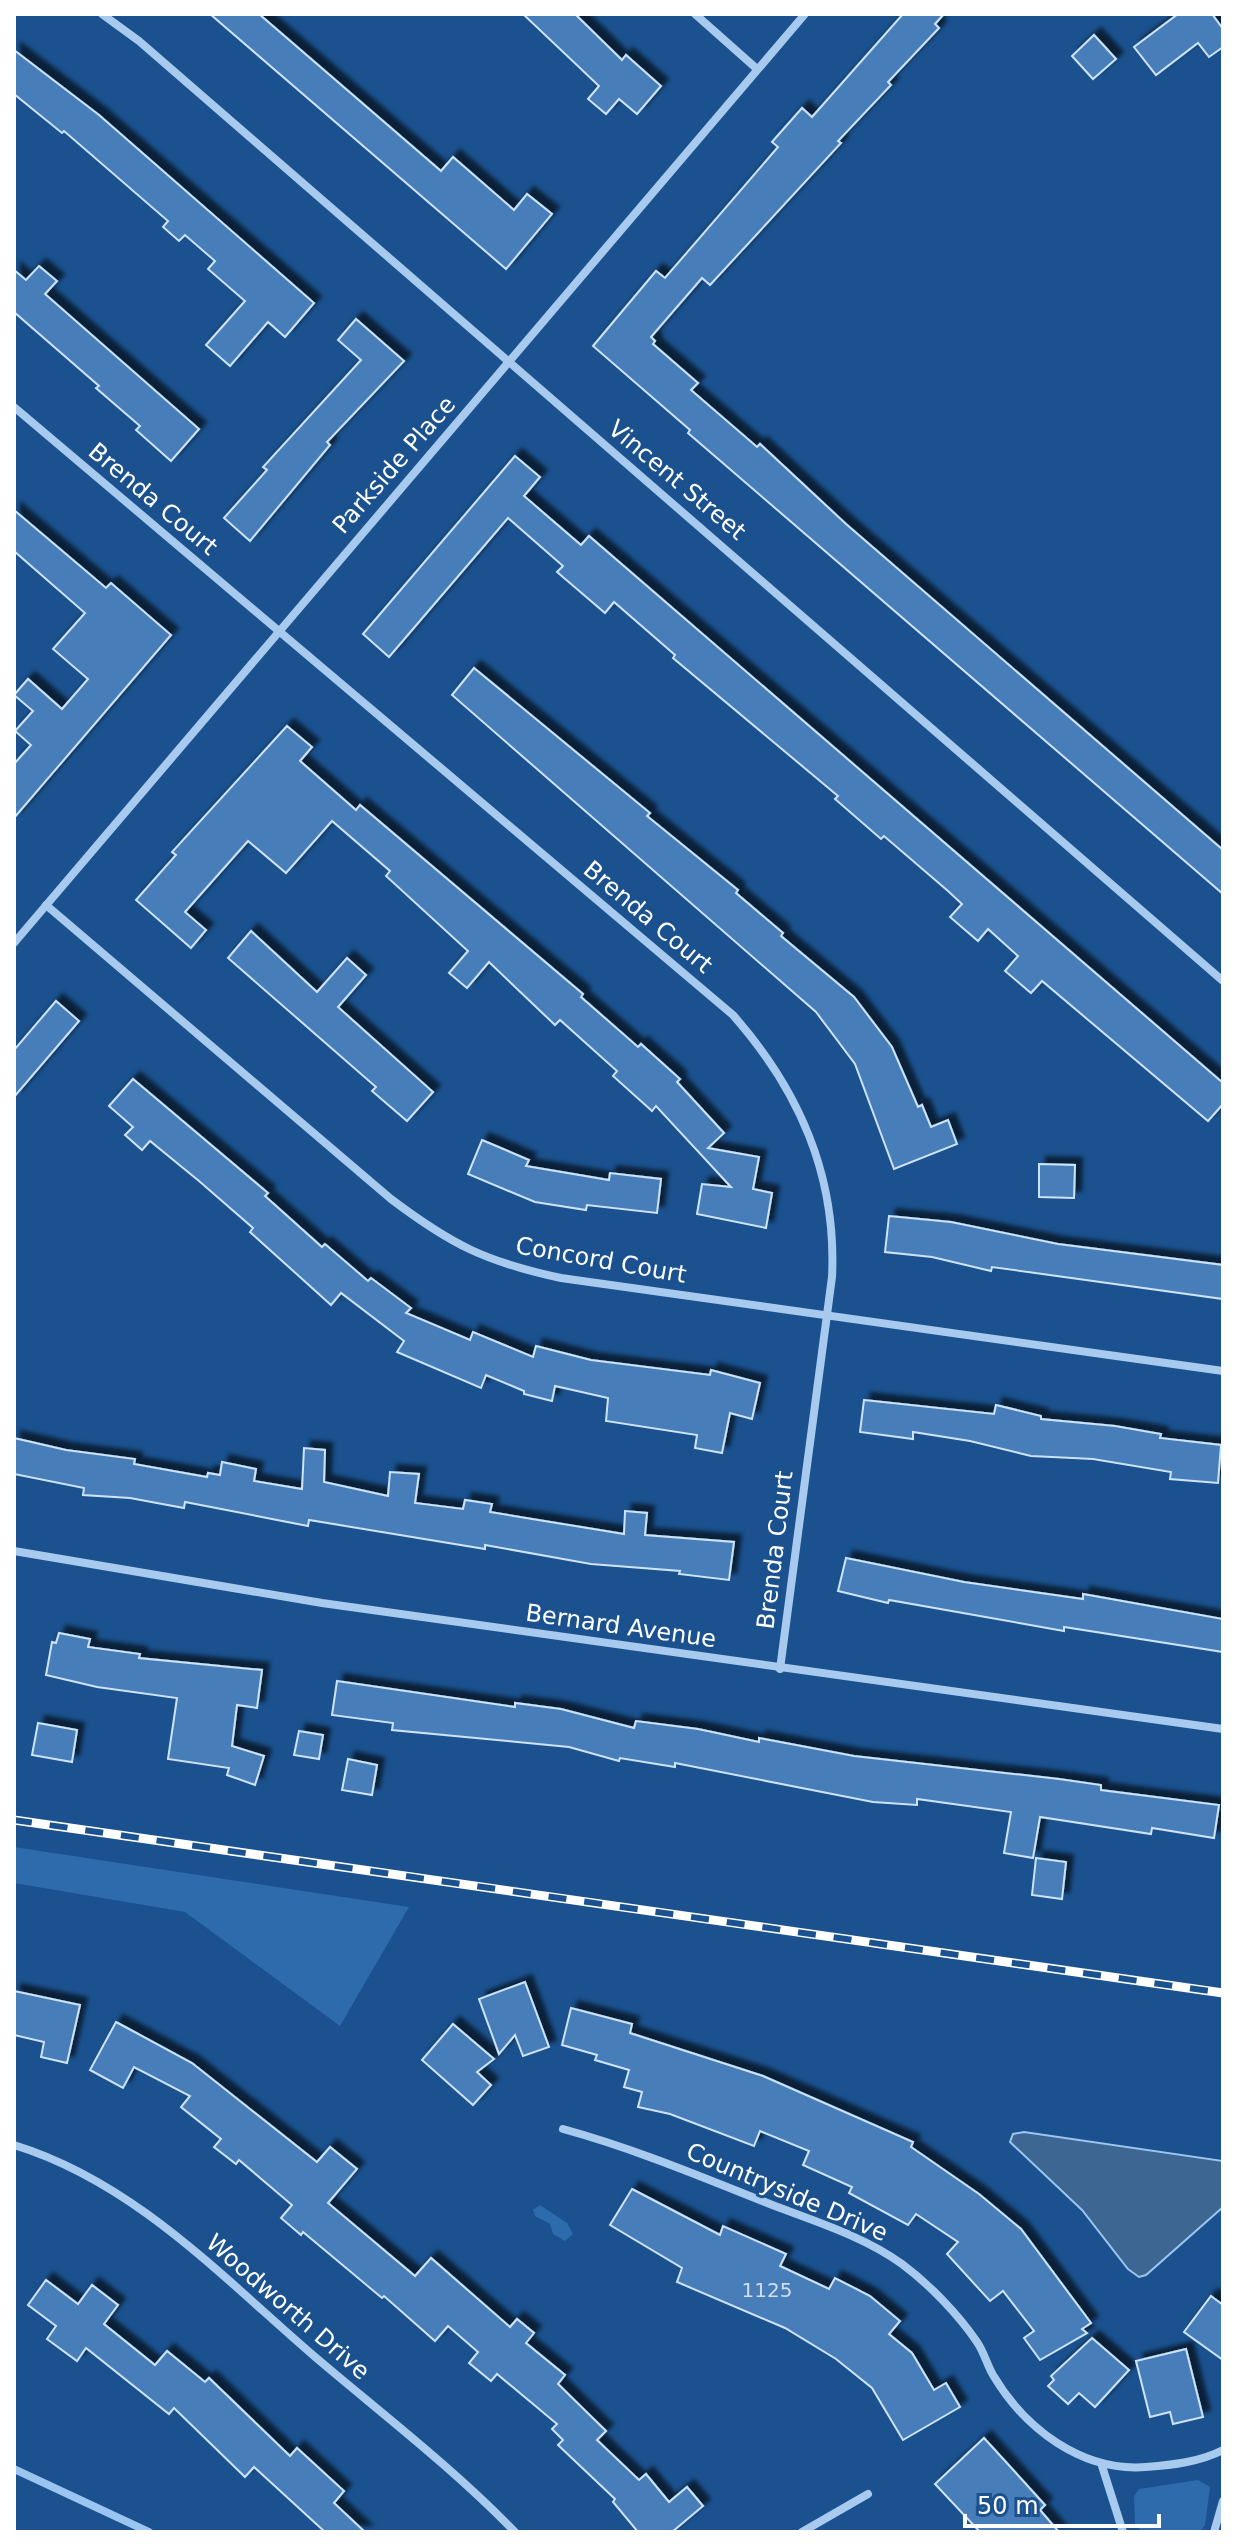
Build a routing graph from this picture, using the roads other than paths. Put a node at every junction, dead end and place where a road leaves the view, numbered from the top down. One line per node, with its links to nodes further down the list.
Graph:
1 (102, 14): 5 (street, Vincent Street)
2 (695, 14): 4 (street)
3 (805, 14): 4 (street, Parkside Place)
4 (757, 69): 5 (street, Parkside Place)
5 (508, 364): 7 (street, Parkside Place); 10 (street, Vincent Street)
6 (14, 407): 7 (street, Brenda Court)
7 (277, 630): 8 (street, Parkside Place); 11 (street, Brenda Court)
8 (46, 905): 9 (street, Parkside Place); 11 (street, Concord Court)
9 (14, 943)
10 (1223, 981)
11 (827, 1315): 12 (street, Concord Court); 14 (street, Brenda Court)
12 (1223, 1371)
13 (14, 1551): 14 (street, Bernard Avenue)
14 (780, 1669): 15 (street, Bernard Avenue)
15 (1223, 1729)
16 (563, 2129): 19 (street, Countryside Drive)
17 (14, 2145): 22 (street, Woodworth Drive)
18 (1223, 2450): 19 (street, Countryside Drive)
19 (1102, 2466): 24 (street)
20 (868, 2494): 23 (street)
21 (1223, 2501): 25 (street)
22 (515, 2532)
23 (802, 2532)
24 (1123, 2532)
25 (1214, 2532)

